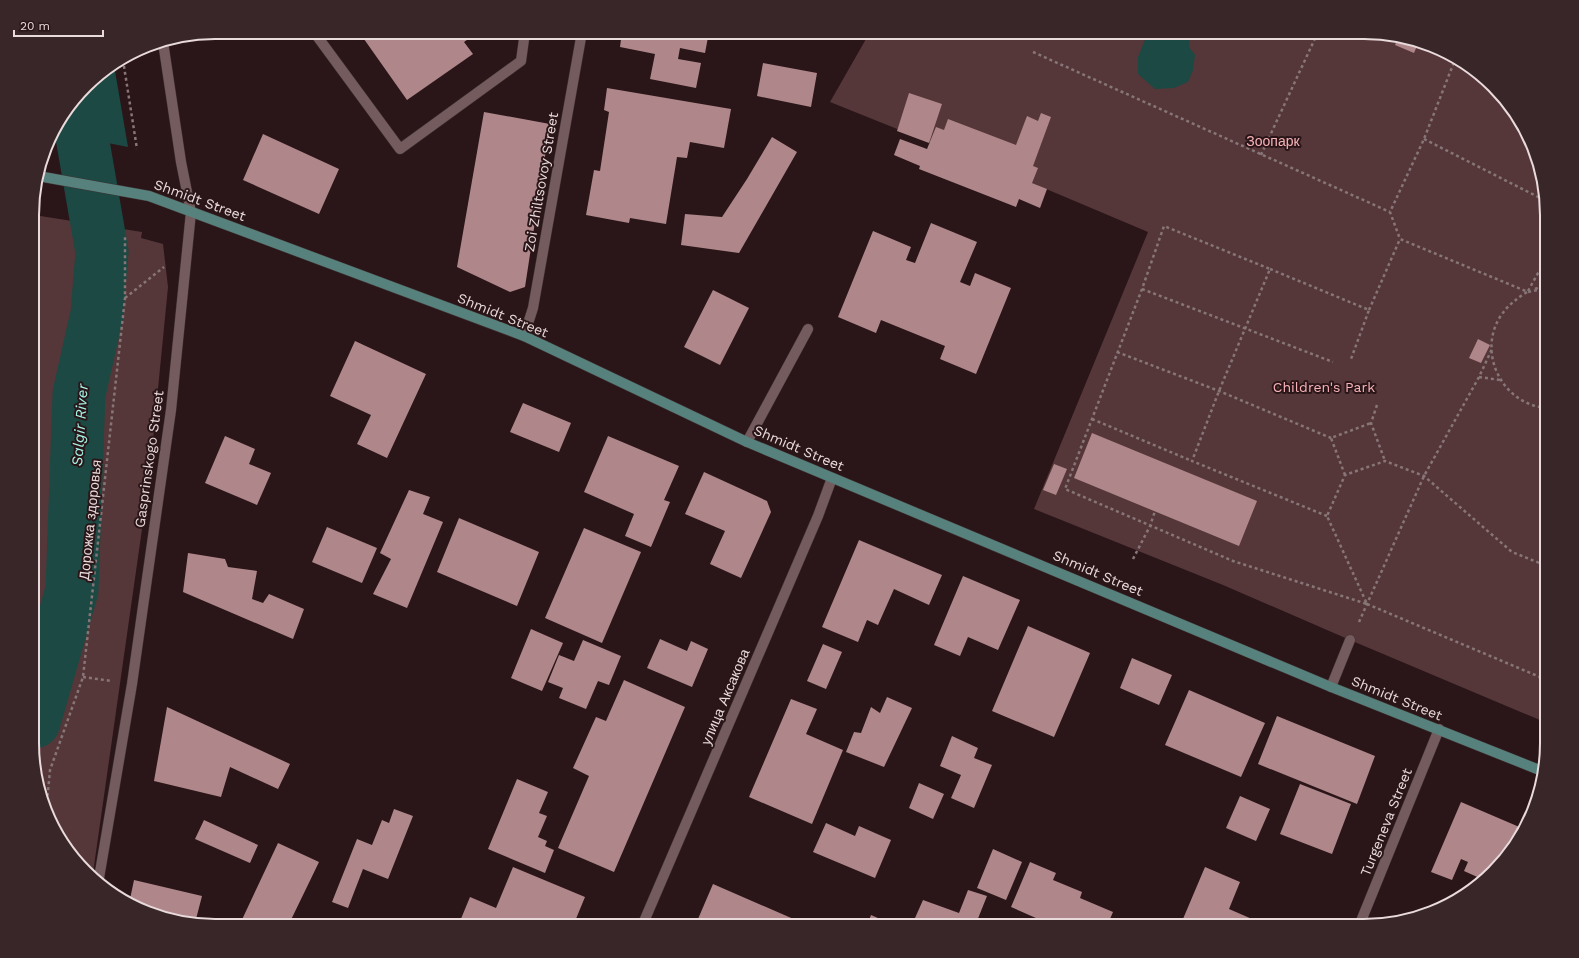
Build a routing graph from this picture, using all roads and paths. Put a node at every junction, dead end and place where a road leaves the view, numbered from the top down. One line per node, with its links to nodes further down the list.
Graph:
1 (319, 39): 2 (street)
2 (524, 39)
3 (581, 39): 29 (street, Zoi Zhiltsovoy Street)
4 (1315, 39): 11 (path)
5 (164, 46): 14 (street, Gasprinskogo Street)
6 (1032, 52): 11 (path)
7 (1453, 64): 9 (path)
8 (124, 65): 10 (path)
9 (1424, 139): 13 (path); 15 (path)
10 (137, 149)
11 (1261, 156): 15 (path)
12 (43, 177): 14 (main road, Shmidt Street)
13 (1539, 197)
14 (191, 212): 18 (street, Gasprinskogo Street); 29 (main road, Shmidt Street)
15 (1390, 212): 17 (path)
16 (124, 235): 25 (path, Дорожка здоровья)
17 (1400, 239): 24 (path); 26 (path)
18 (186, 250): 25 (path); 57 (street, Gasprinskogo Street)
19 (1270, 269): 22 (path); 26 (path); 27 (path)
20 (1540, 270): 24 (path)
21 (1540, 287): 24 (path)
22 (1142, 289): 27 (path); 31 (path)
23 (1540, 289): 24 (path)
24 (1528, 292): 30 (path)
25 (125, 298): 55 (path, Дорожка здоровья)
26 (1369, 310): 32 (path)
27 (1246, 328): 33 (path); 36 (path)
28 (808, 329): 42 (street)
29 (524, 336): 42 (main road, Shmidt Street)
30 (1492, 349): 34 (path); 35 (path)
31 (1117, 352): 36 (path); 39 (path)
32 (1351, 359)
33 (1333, 362)
34 (1479, 377): 35 (path); 46 (path)
35 (1500, 380): 38 (path)
36 (1219, 391): 41 (path); 43 (path)
37 (1377, 405): 40 (path)
38 (1540, 408)
39 (1092, 419): 43 (path); 50 (path)
40 (1371, 423): 41 (path); 44 (path)
41 (1331, 438): 45 (path)
42 (747, 442): 47 (main road, Shmidt Street)
43 (1192, 461): 49 (path)
44 (1385, 461): 45 (path); 46 (path)
45 (1345, 474): 49 (path)
46 (1424, 476): 52 (path); 53 (path)
47 (832, 478): 58 (main road, Shmidt Street); 63 (street, улица Аксакова)
48 (1155, 511): 50 (path)
49 (1327, 516): 53 (path)
50 (1150, 526): 51 (path); 53 (path)
51 (1133, 559)
52 (1540, 563)
53 (1367, 604): 54 (path); 56 (path)
54 (1350, 640): 58 (street)
55 (83, 677): 57 (path); 61 (path, Дорожка здоровья)
56 (1540, 677)
57 (132, 684): 62 (street, Gasprinskogo Street)
58 (1331, 686): 59 (main road, Shmidt Street)
59 (1438, 729): 60 (main road, Shmidt Street); 64 (street, Turgeneva Street)
60 (1538, 769)
61 (47, 798)
62 (99, 875)
63 (645, 919)
64 (1362, 919)

